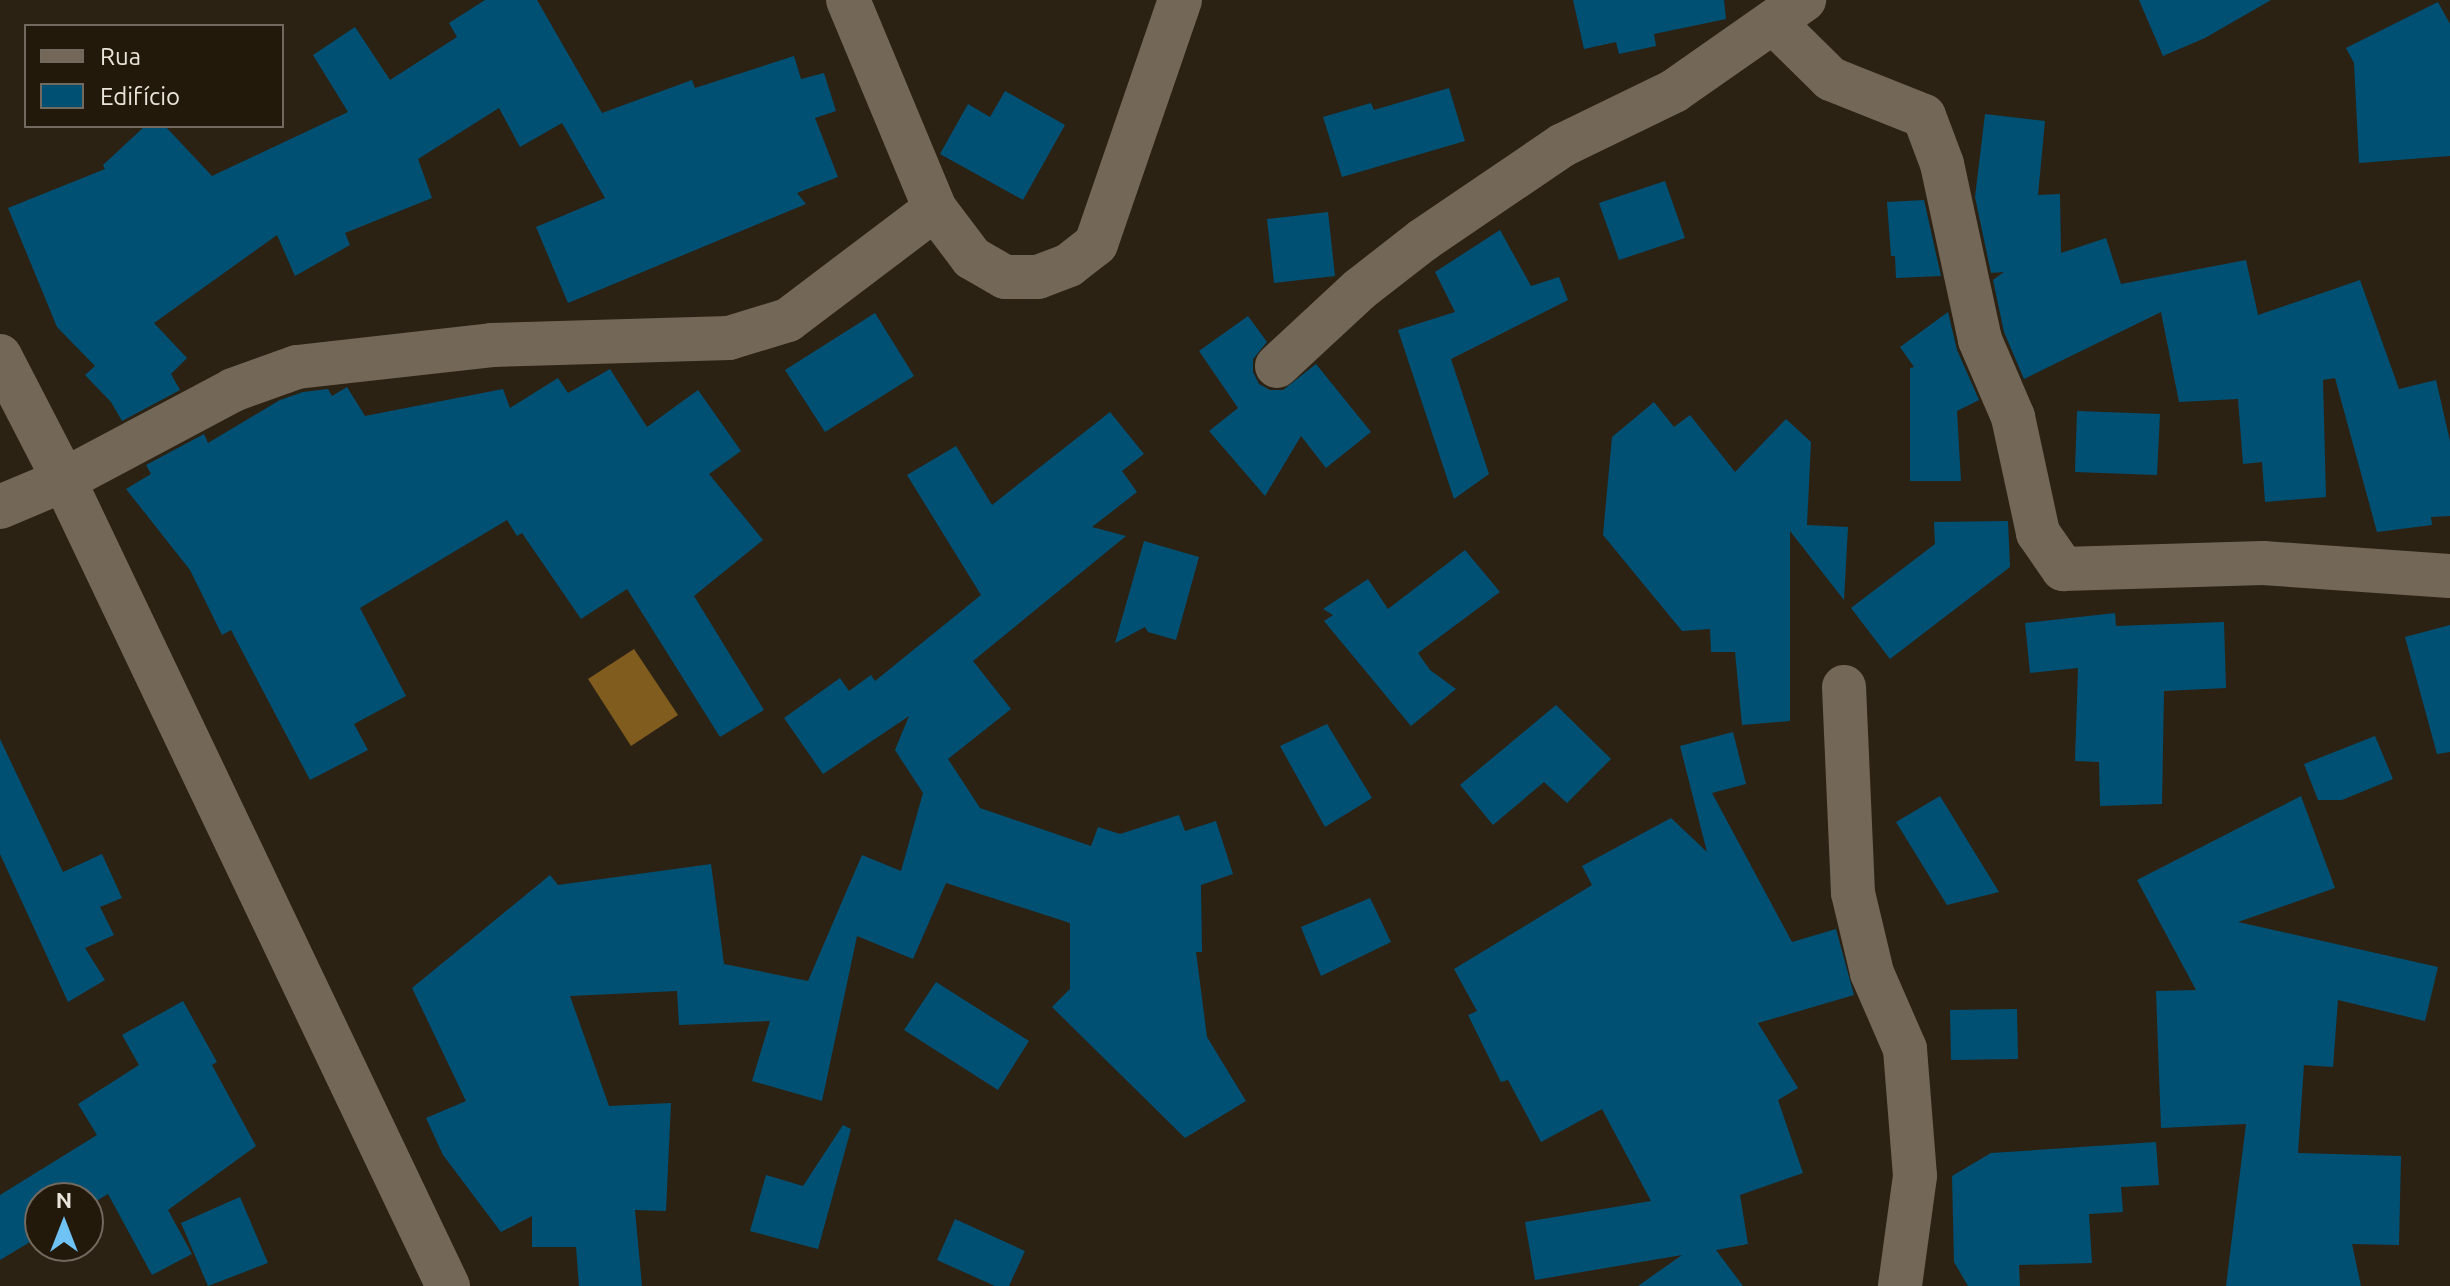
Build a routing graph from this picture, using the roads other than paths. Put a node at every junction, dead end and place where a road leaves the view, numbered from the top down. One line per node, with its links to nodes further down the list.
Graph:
1 (848, 0): 4 (street)
2 (1180, 0): 4 (street)
3 (1789, 12): 6 (street); 9 (street)
4 (935, 209): 7 (street)
5 (0, 356): 7 (street)
6 (1277, 366)
7 (64, 480): 8 (street); 11 (street)
8 (0, 507)
9 (2450, 576)
10 (1844, 687): 12 (street)
11 (448, 1286)
12 (1900, 1286)

